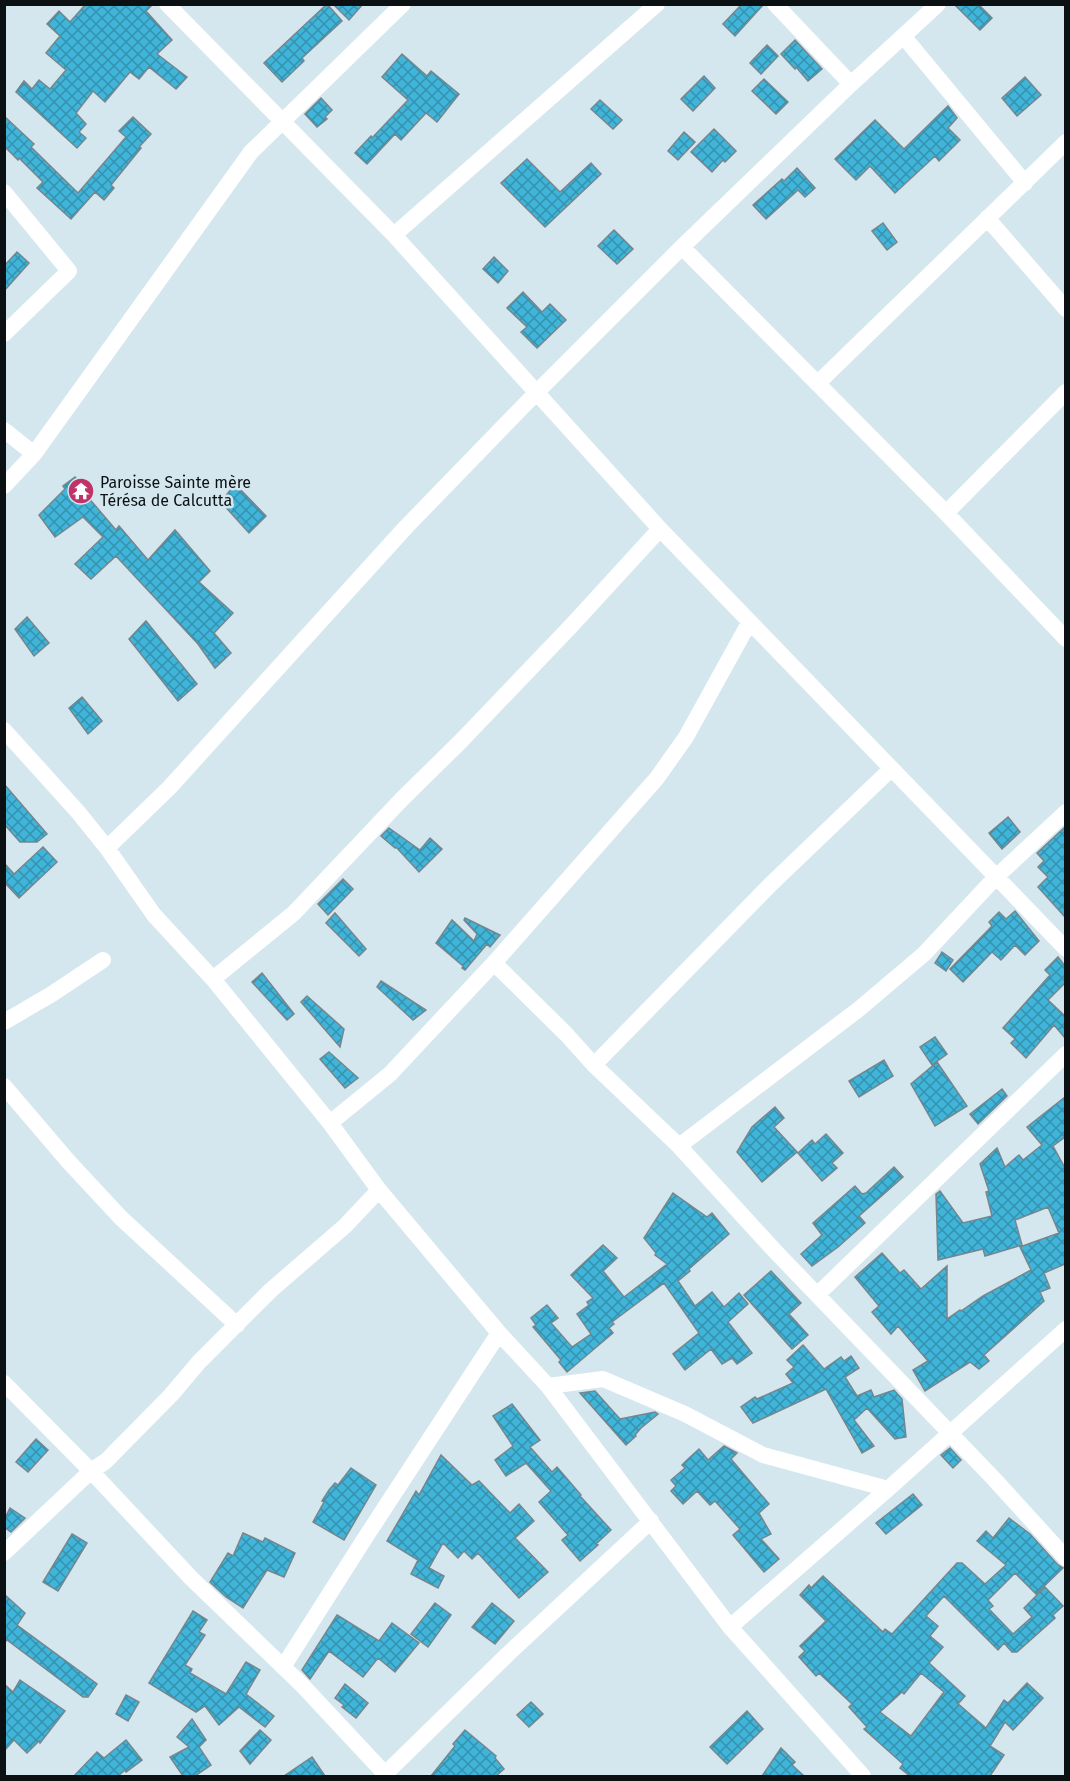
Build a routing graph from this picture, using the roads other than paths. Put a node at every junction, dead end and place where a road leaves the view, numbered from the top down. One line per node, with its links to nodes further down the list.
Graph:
1 (167, 4): 8 (street)
2 (403, 4): 8 (street)
3 (657, 4): 13 (street)
4 (776, 4): 7 (street)
5 (938, 4): 6 (street)
6 (904, 37): 7 (street); 10 (street)
7 (851, 84): 14 (street)
8 (282, 121): 13 (street); 21 (street)
9 (1065, 142): 10 (street)
10 (1025, 183): 12 (street)
11 (4, 192): 16 (street)
12 (987, 218): 15 (street); 17 (street)
13 (394, 235): 18 (street)
14 (682, 247): 17 (street); 18 (street)
15 (1065, 309)
16 (4, 334)
17 (818, 383): 23 (street)
18 (537, 392): 24 (street); 30 (street)
19 (1065, 392): 23 (street)
20 (4, 430): 21 (street)
21 (34, 454): 22 (street)
22 (4, 486)
23 (946, 513): 26 (street)
24 (660, 529): 25 (street); 35 (street)
25 (749, 623): 28 (street); 34 (street)
26 (1065, 639)
27 (4, 730): 30 (street)
28 (891, 770): 31 (street); 38 (street)
29 (1065, 812): 31 (street)
30 (107, 848): 35 (street)
31 (996, 877): 32 (street); 41 (street)
32 (1065, 949)
33 (103, 960): 36 (street)
34 (494, 963): 38 (street); 40 (street)
35 (213, 979): 40 (street)
36 (4, 1022)
37 (1065, 1054): 43 (street)
38 (594, 1065): 41 (street)
39 (4, 1086): 44 (street)
40 (330, 1123): 42 (street)
41 (680, 1146): 43 (street)
42 (379, 1190): 44 (street); 46 (street)
43 (817, 1295): 49 (street)
44 (237, 1325): 50 (street)
45 (1065, 1329): 49 (street)
46 (499, 1334): 48 (street); 56 (street)
47 (4, 1383): 50 (street)
48 (548, 1386): 51 (street); 52 (street)
49 (950, 1432): 51 (street); 54 (street)
50 (91, 1471): 53 (street); 56 (street)
51 (888, 1489): 55 (street)
52 (651, 1521): 55 (street); 57 (street)
53 (4, 1553)
54 (1065, 1558)
55 (730, 1626): 58 (street)
56 (283, 1667): 57 (street)
57 (385, 1776)
58 (863, 1776)

